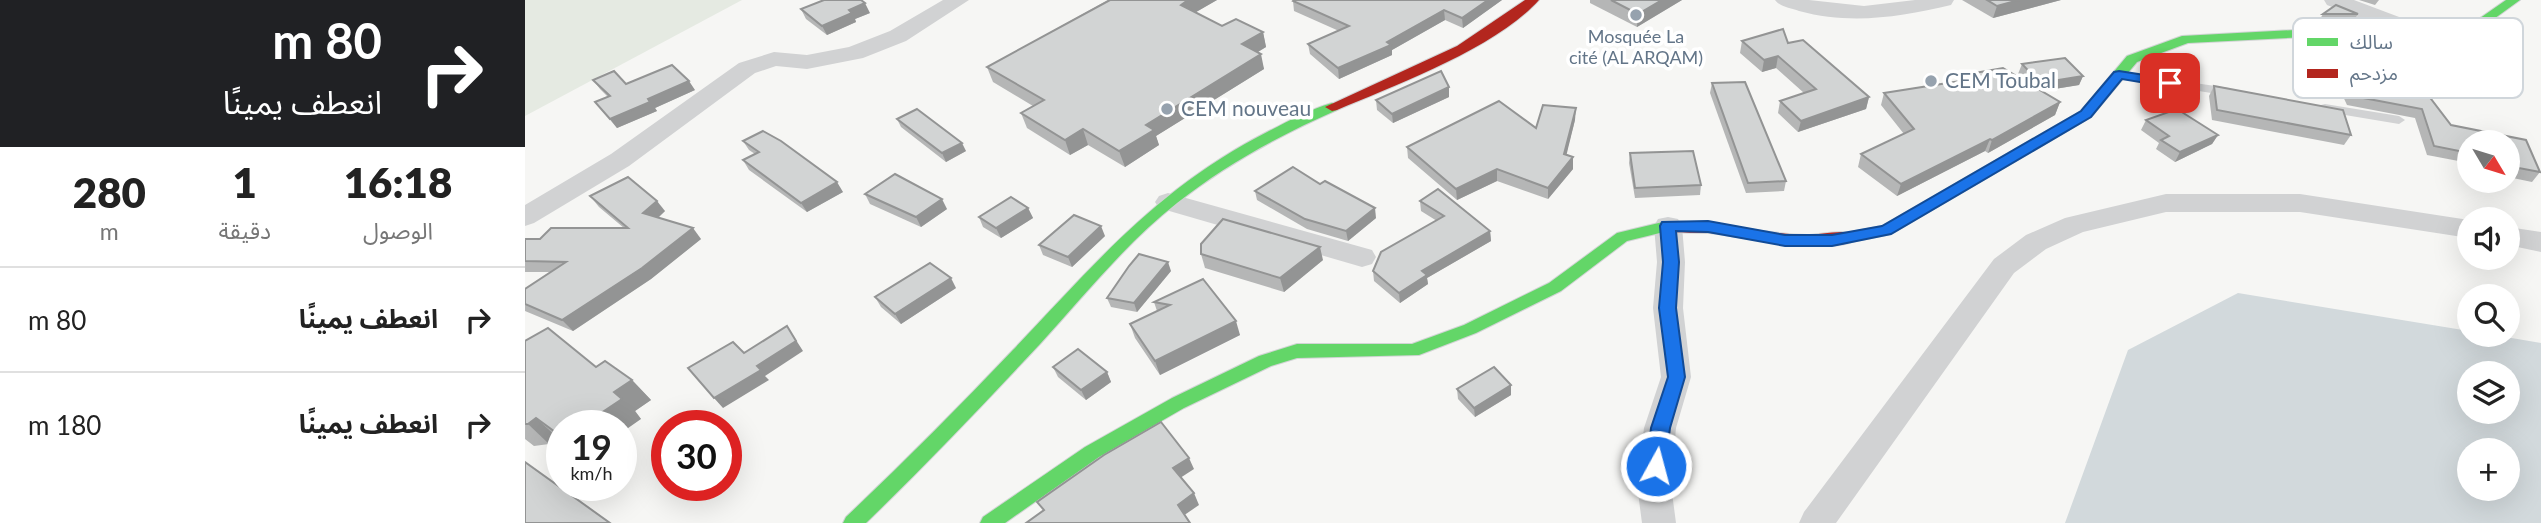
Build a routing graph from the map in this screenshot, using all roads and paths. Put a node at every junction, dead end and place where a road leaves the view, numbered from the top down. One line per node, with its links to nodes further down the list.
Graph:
1 (958, 0): 15 (street)
2 (1533, 0): 14 (street)
3 (1786, 0): 4 (street)
4 (1943, 0)
5 (2335, 0): 7 (street)
6 (2514, 0): 8 (street)
7 (2381, 18)
8 (2488, 18)
9 (2293, 34): 10 (street)
10 (2119, 75): 11 (lane); 16 (street)
11 (2239, 94)
12 (2306, 105): 13 (lane)
13 (2399, 120)
14 (1168, 202): 20 (street); 21 (street)
15 (525, 217)
16 (1668, 226): 22 (street); 23 (street)
17 (2457, 227): 24 (street)
18 (2520, 238): 19 (street)
19 (2541, 242)
20 (1362, 257)
21 (853, 523)
22 (990, 523)
23 (1659, 523)
24 (1816, 523)

